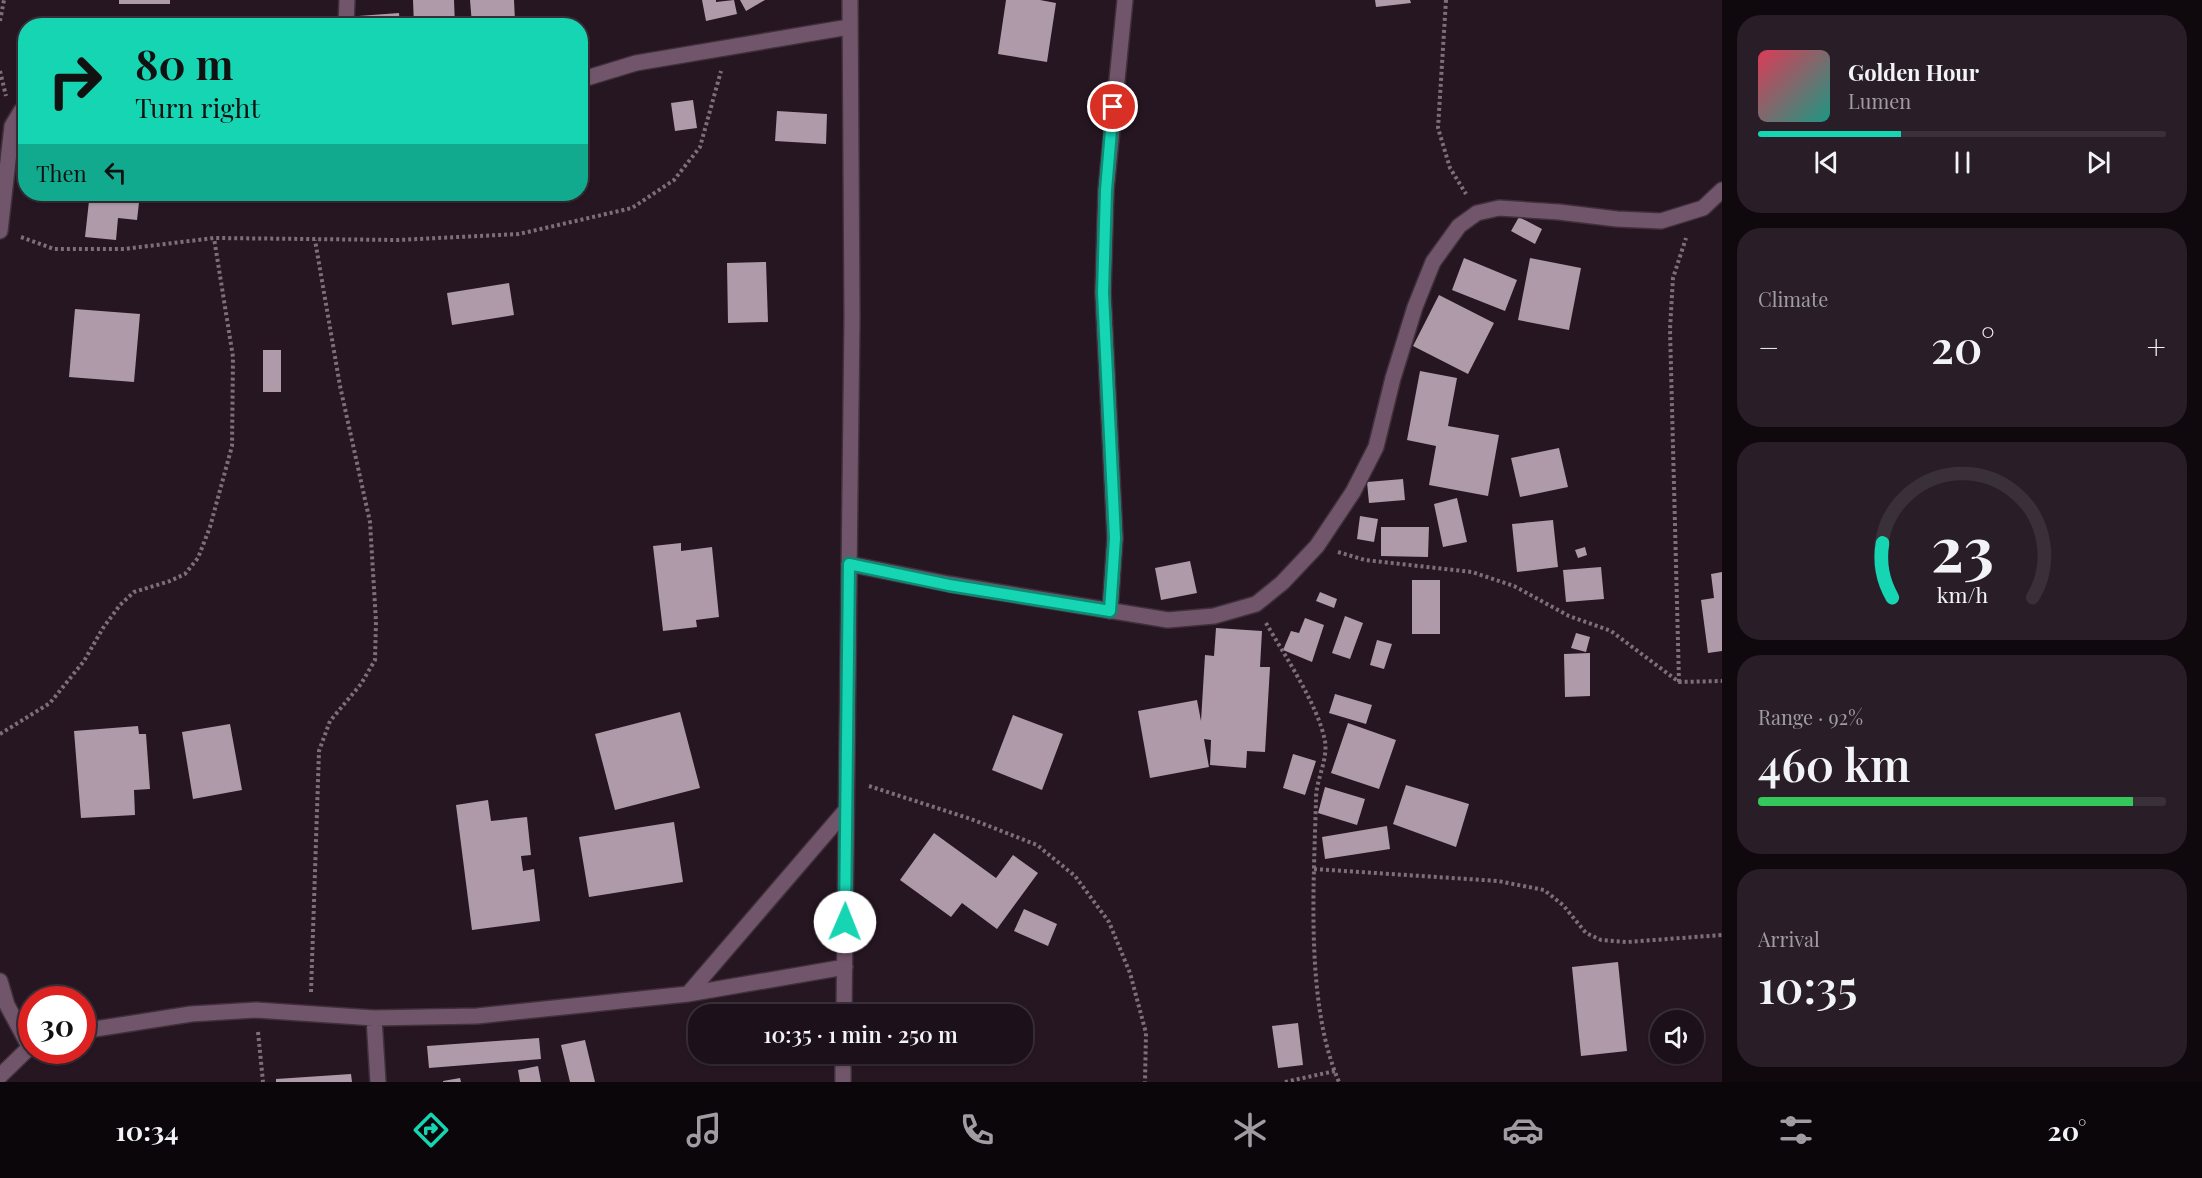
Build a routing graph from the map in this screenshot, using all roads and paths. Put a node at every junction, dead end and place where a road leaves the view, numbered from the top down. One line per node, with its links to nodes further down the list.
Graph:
1 (4, 0): 7 (path)
2 (347, 0): 6 (street)
3 (850, 0): 8 (street)
4 (1125, 0): 21 (street)
5 (1446, 0): 14 (path)
6 (346, 18)
7 (0, 21)
8 (849, 27): 9 (street); 19 (street)
9 (728, 46): 10 (street); 17 (path)
10 (588, 78)
11 (18, 116): 15 (street)
12 (1722, 189): 13 (street)
13 (1703, 208): 14 (street); 23 (path)
14 (1477, 213): 18 (street)
15 (0, 231): 16 (path)
16 (214, 238): 17 (path); 24 (path)
17 (315, 240): 34 (path)
18 (1317, 546): 20 (street); 23 (path)
19 (849, 564): 21 (street); 25 (street)
20 (1256, 604): 21 (street); 27 (path)
21 (1110, 611)
22 (1722, 681): 23 (path)
23 (1678, 682)
24 (0, 734)
25 (846, 778): 26 (street); 45 (path)
26 (846, 810): 29 (street); 31 (street)
27 (1314, 868): 28 (path); 40 (path)
28 (1722, 935)
29 (844, 967): 31 (street); 32 (street)
30 (0, 981): 36 (street)
31 (688, 994): 35 (street)
32 (844, 1004)
33 (256, 1010): 34 (street); 37 (street); 42 (path)
34 (310, 1013): 35 (street)
35 (374, 1018): 43 (street)
36 (18, 1024)
37 (96, 1029)
38 (18, 1057): 41 (street)
39 (843, 1064): 44 (street)
40 (1335, 1071): 46 (path); 47 (path)
41 (0, 1076)
42 (263, 1082)
43 (378, 1082)
44 (843, 1082)
45 (1145, 1082)
46 (1285, 1082)
47 (1340, 1082)

